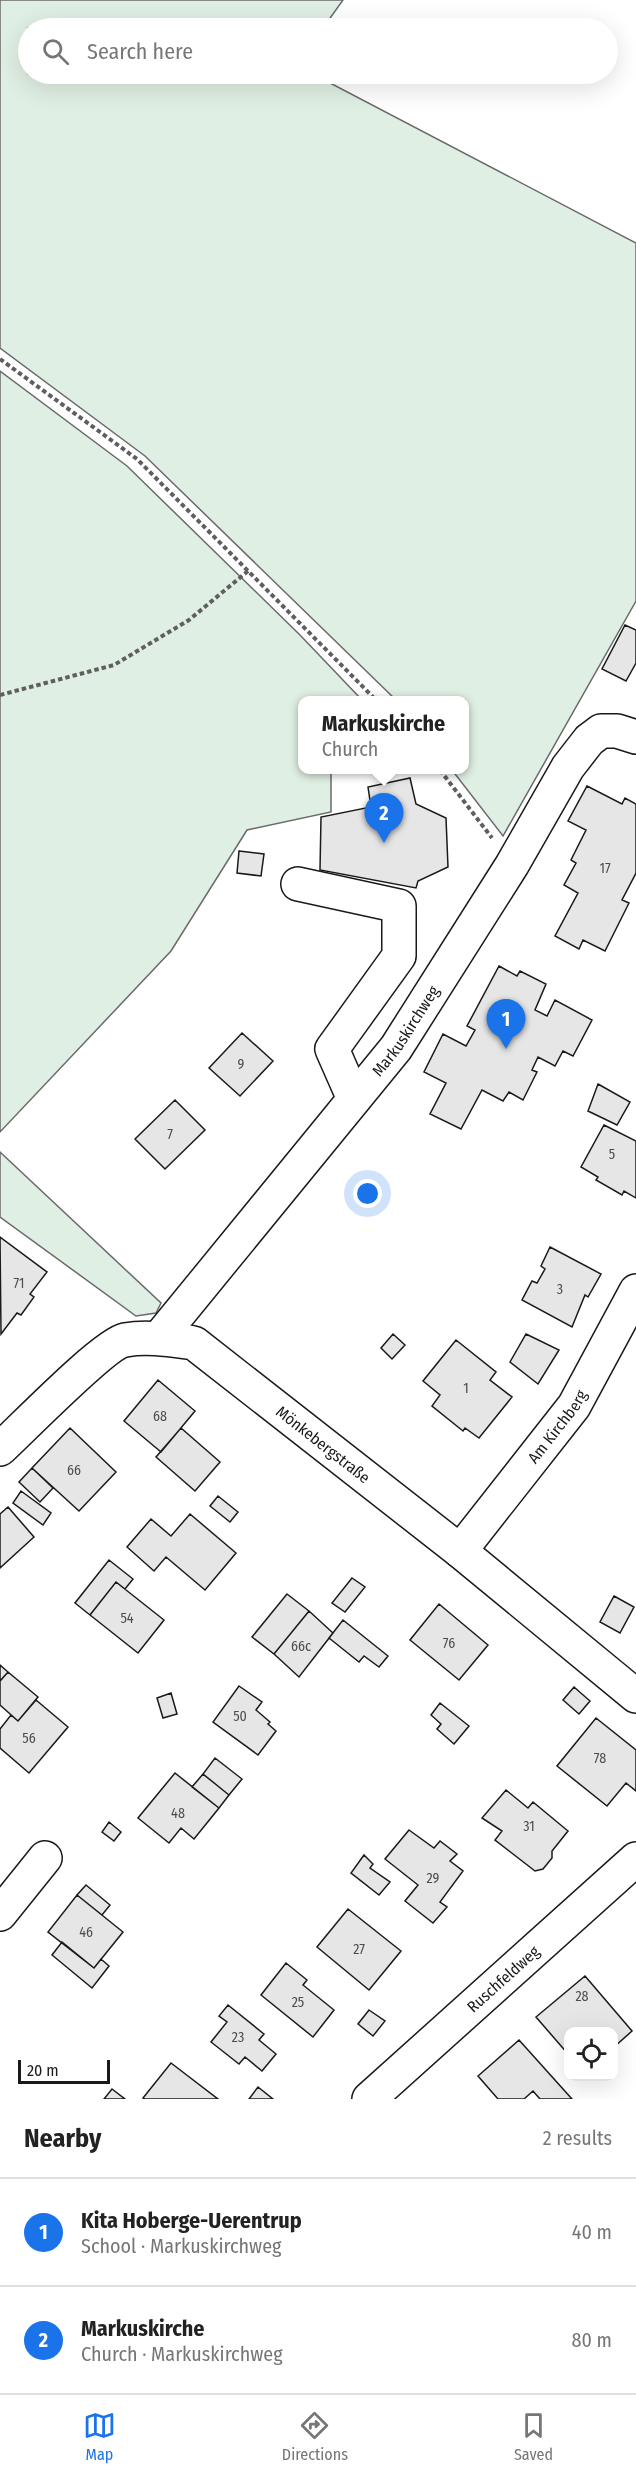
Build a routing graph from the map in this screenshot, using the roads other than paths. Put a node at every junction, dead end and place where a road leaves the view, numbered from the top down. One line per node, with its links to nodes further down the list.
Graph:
1 (636, 737): 3 (street, Markuskirchweg)
2 (298, 884): 3 (street)
3 (354, 1099): 5 (street, Markuskirchweg)
4 (636, 1291): 7 (street, Am Kirchberg)
5 (159, 1338): 6 (street, Mönkebergstraße); 7 (street, Mönkebergstraße)
6 (0, 1449)
7 (460, 1551): 8 (street, Mönkebergstraße)
8 (636, 1696)
9 (45, 1858): 11 (street)
10 (636, 1859): 12 (street, Ruschfeldweg)
11 (0, 1914)
12 (369, 2099)

